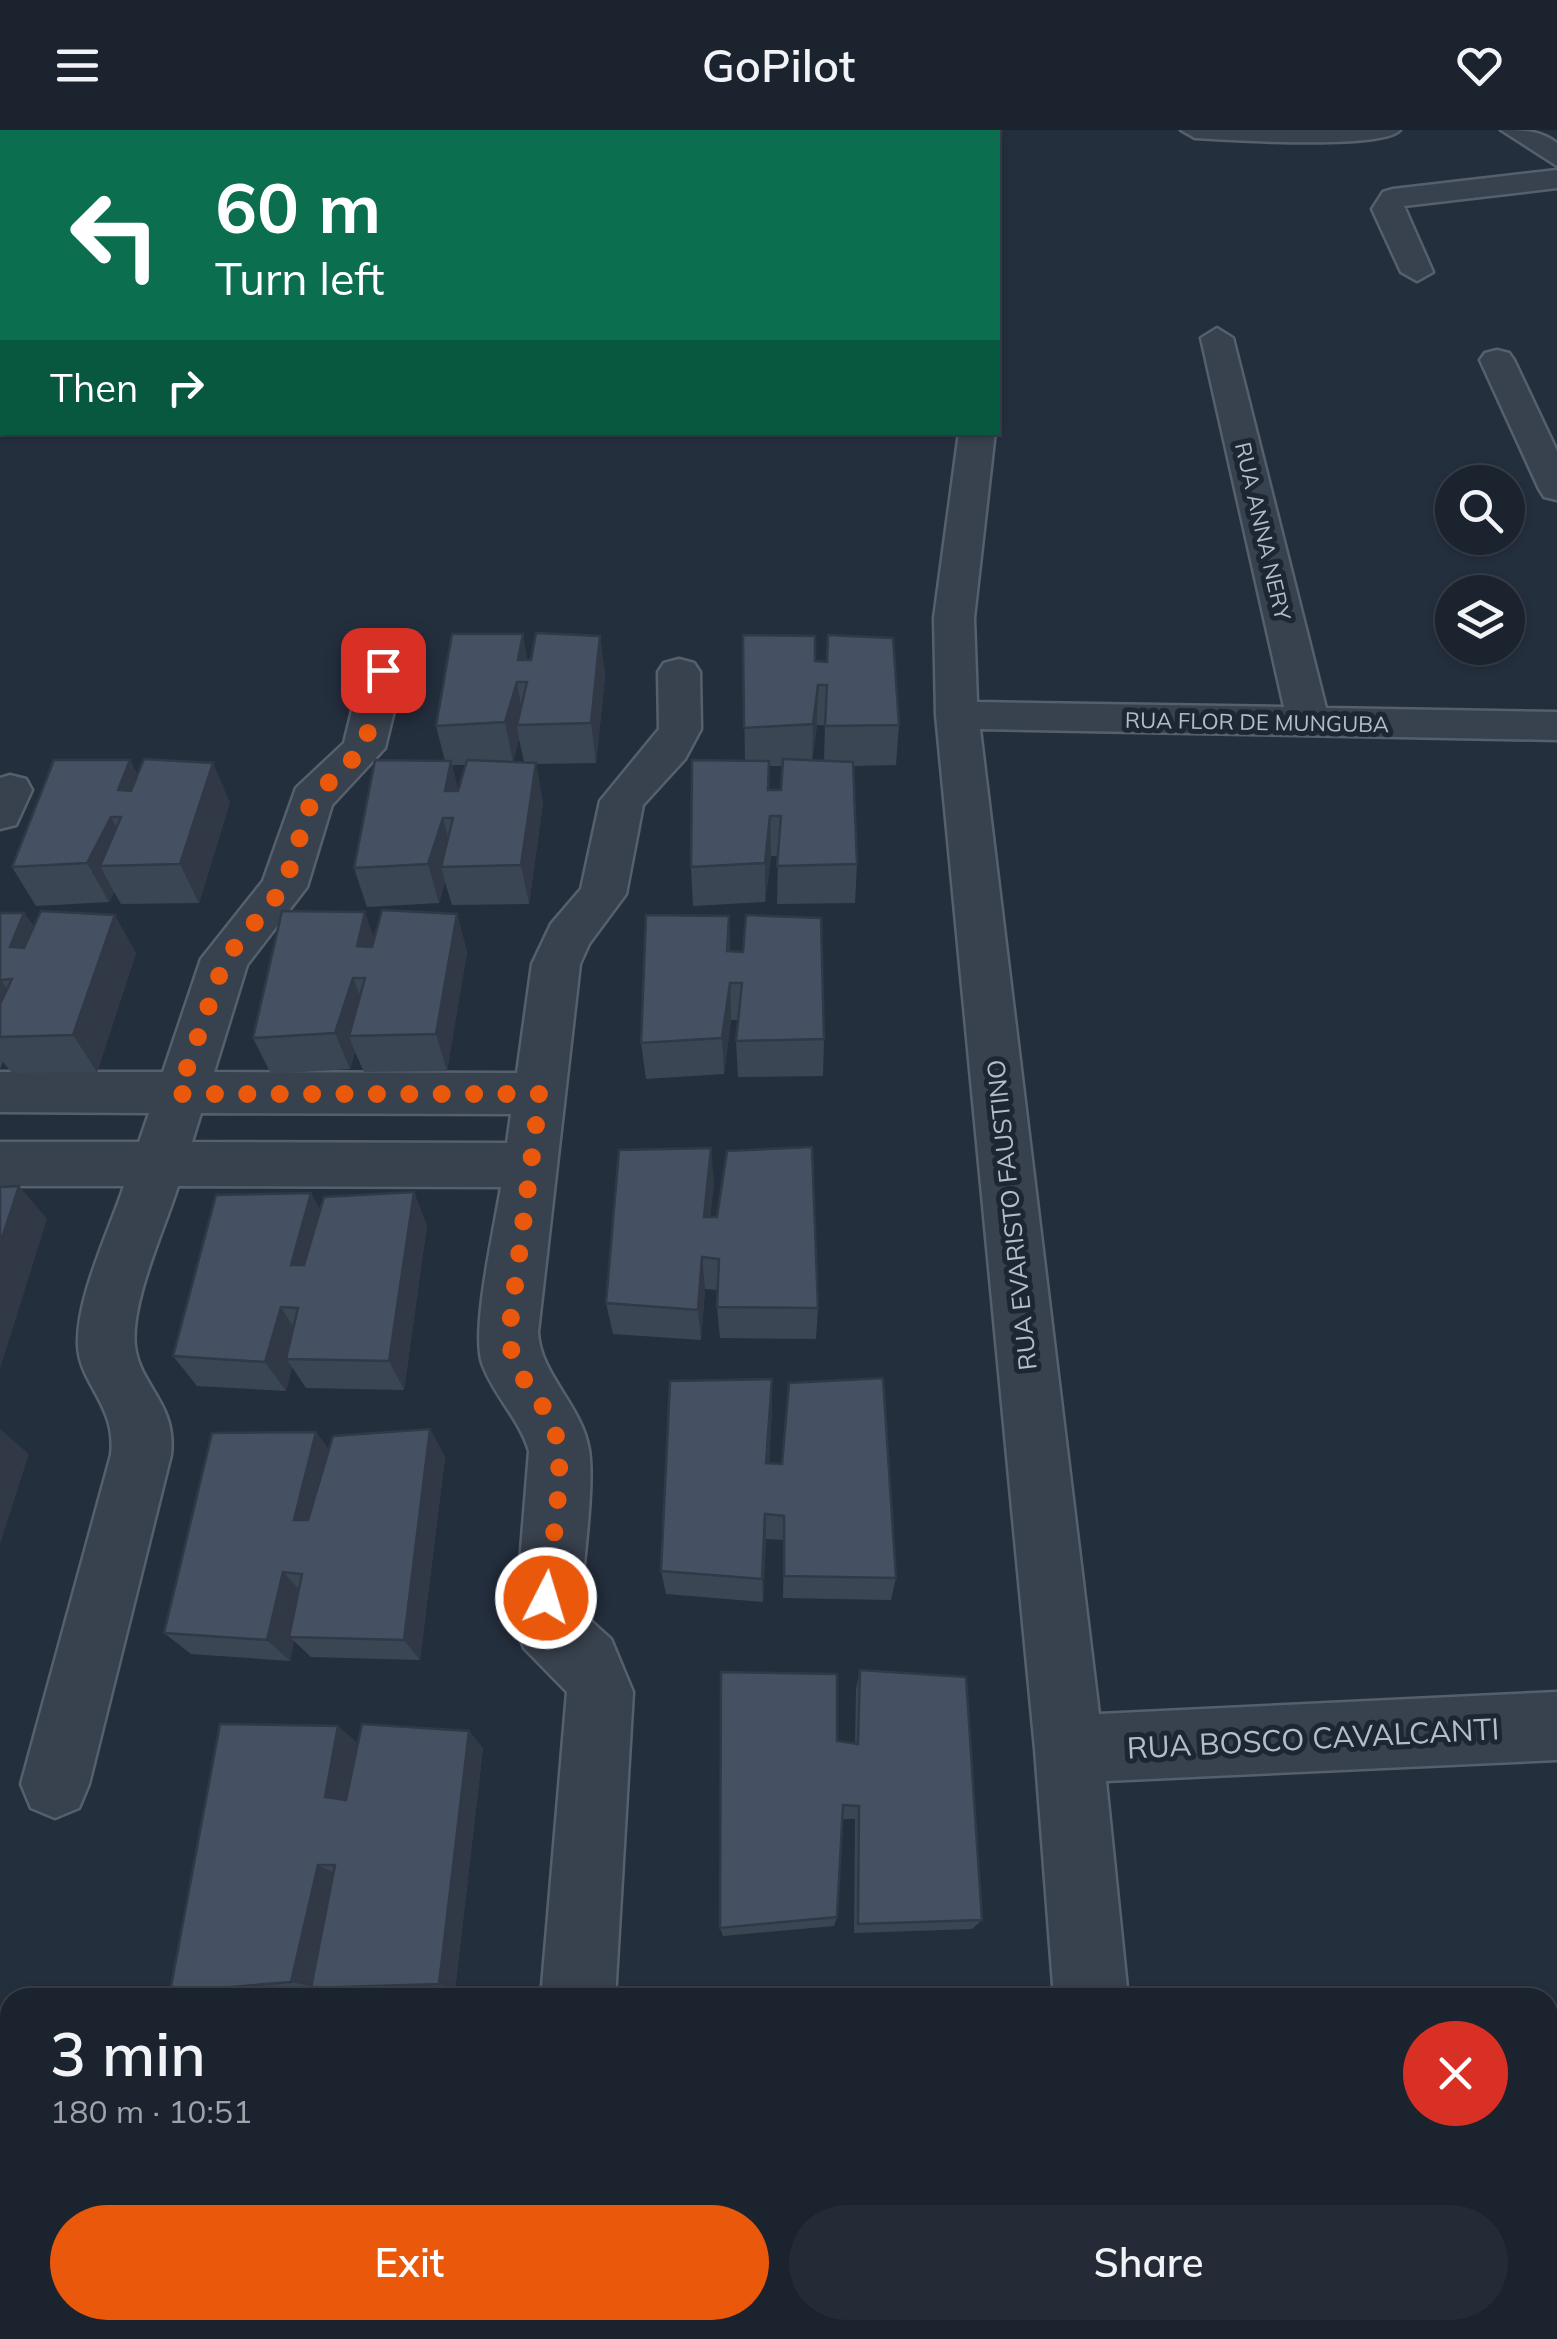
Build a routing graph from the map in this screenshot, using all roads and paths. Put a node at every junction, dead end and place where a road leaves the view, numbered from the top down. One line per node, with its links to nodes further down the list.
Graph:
1 (1195, 130): 2 (street)
2 (1365, 130): 3 (street)
3 (1386, 130)
4 (1515, 130): 5 (street)
5 (1557, 158)
6 (1557, 180): 7 (street)
7 (1417, 272)
8 (1218, 338): 15 (street, RUA ANNA NERY)
9 (1498, 360): 11 (street)
10 (976, 435): 14 (street, RUA EVARISTO FAUSTINO)
11 (1557, 489)
12 (383, 670): 18 (street)
13 (679, 672): 19 (street)
14 (957, 715): 15 (street, RUA FLOR DE MUNGUBA); 24 (street, RUA EVARISTO FAUSTINO)
15 (1309, 724): 16 (street, RUA FLOR DE MUNGUBA)
16 (1557, 726)
17 (0, 1092): 18 (street)
18 (178, 1094): 19 (street); 20 (street)
19 (540, 1094): 22 (street)
20 (156, 1163): 21 (street); 22 (street); 25 (street)
21 (0, 1164)
22 (530, 1165): 26 (street)
23 (1557, 1726): 24 (street, RUA BOSCO CAVALCANTI)
24 (1069, 1750): 27 (street, RUA EVARISTO FAUSTINO)
25 (55, 1784)
26 (579, 1988)
27 (1090, 1988)

